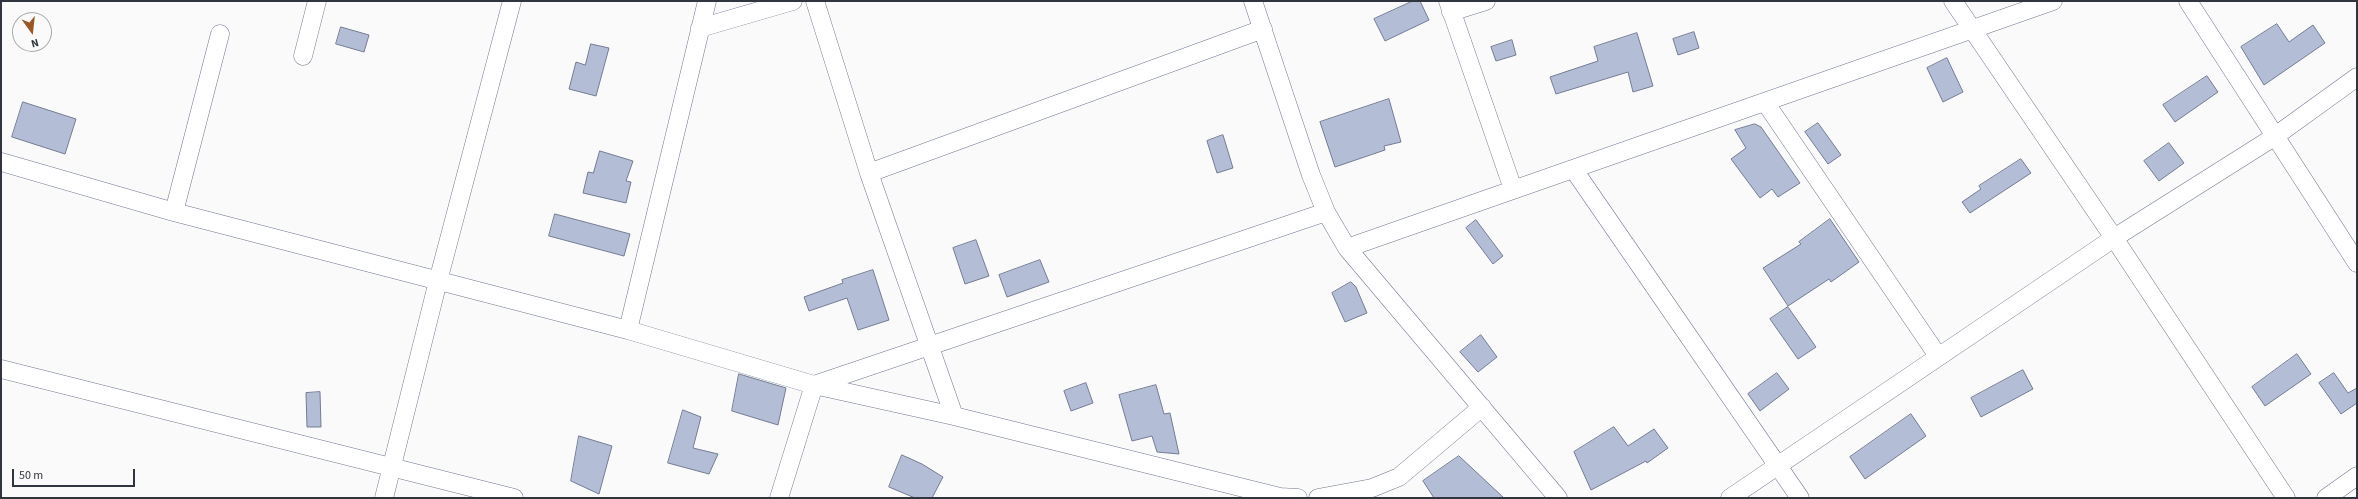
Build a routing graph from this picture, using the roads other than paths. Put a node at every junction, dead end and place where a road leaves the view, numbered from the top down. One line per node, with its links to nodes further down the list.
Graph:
1 (318, 1): 16 (street)
2 (512, 1): 29 (street)
3 (707, 1): 12 (street)
4 (793, 1): 12 (street)
5 (815, 1): 22 (street)
6 (1253, 1): 13 (street)
7 (1486, 1): 11 (street)
8 (1953, 1): 14 (street)
9 (2053, 1): 14 (street)
10 (2188, 1): 19 (street)
11 (1450, 6): 23 (street)
12 (700, 28): 30 (street)
13 (1263, 29): 22 (street); 25 (street)
14 (1974, 30): 18 (street); 26 (street)
15 (220, 34): 24 (street)
16 (303, 56)
17 (2357, 78): 19 (street)
18 (1765, 102): 21 (street); 32 (street)
19 (2274, 137): 26 (street); 28 (street)
20 (1, 162): 24 (street)
21 (1574, 170): 23 (street); 38 (street)
22 (869, 173): 31 (street)
23 (1513, 189): 27 (street)
24 (174, 212): 29 (street)
25 (1326, 212): 27 (street); 31 (street)
26 (2114, 238): 32 (street); 48 (street)
27 (1347, 248): 35 (street)
28 (2357, 263)
29 (438, 281): 30 (street); 37 (street)
30 (628, 330): 34 (street)
31 (928, 346): 34 (street); 36 (street)
32 (1938, 356): 38 (street)
33 (1, 369): 37 (street)
34 (814, 385): 36 (street); 42 (street)
35 (1482, 407): 44 (street); 45 (street)
36 (954, 416): 43 (street)
37 (392, 466): 40 (street); 41 (street)
38 (1778, 466): 46 (street); 47 (street)
39 (2357, 476): 49 (street)
40 (384, 498)
41 (514, 498)
42 (779, 498)
43 (1298, 498)
44 (1318, 498)
45 (1558, 498)
46 (1730, 498)
47 (1800, 498)
48 (2286, 498)
49 (2326, 498)

